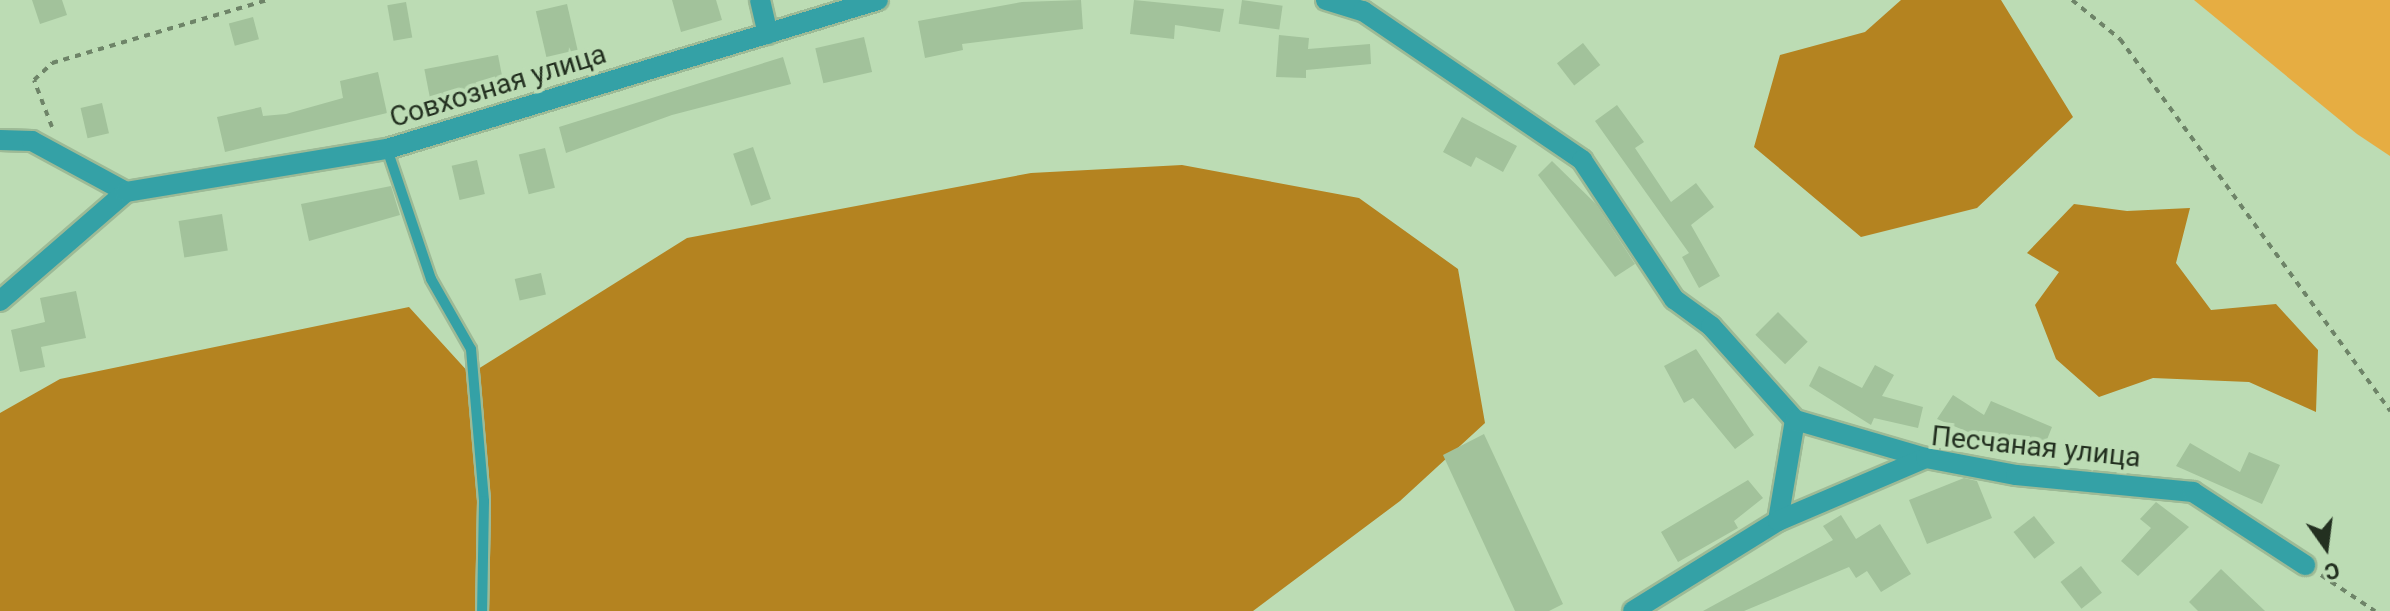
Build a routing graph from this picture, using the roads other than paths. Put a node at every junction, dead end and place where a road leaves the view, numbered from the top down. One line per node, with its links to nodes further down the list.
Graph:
1 (760, 0): 4 (street)
2 (878, 0): 4 (street, Совхозная улица)
3 (1326, 0): 9 (street)
4 (768, 34): 6 (street, Совхозная улица)
5 (0, 140): 7 (street)
6 (387, 149): 7 (street, Совхозная улица); 13 (lane)
7 (126, 192): 8 (street)
8 (0, 301)
9 (1795, 420): 10 (street); 11 (street)
10 (1926, 458): 11 (street, Песчаная улица); 12 (street, Песчаная улица)
11 (1778, 521): 14 (street, Песчаная улица)
12 (2305, 565)
13 (482, 611)
14 (1633, 611)

